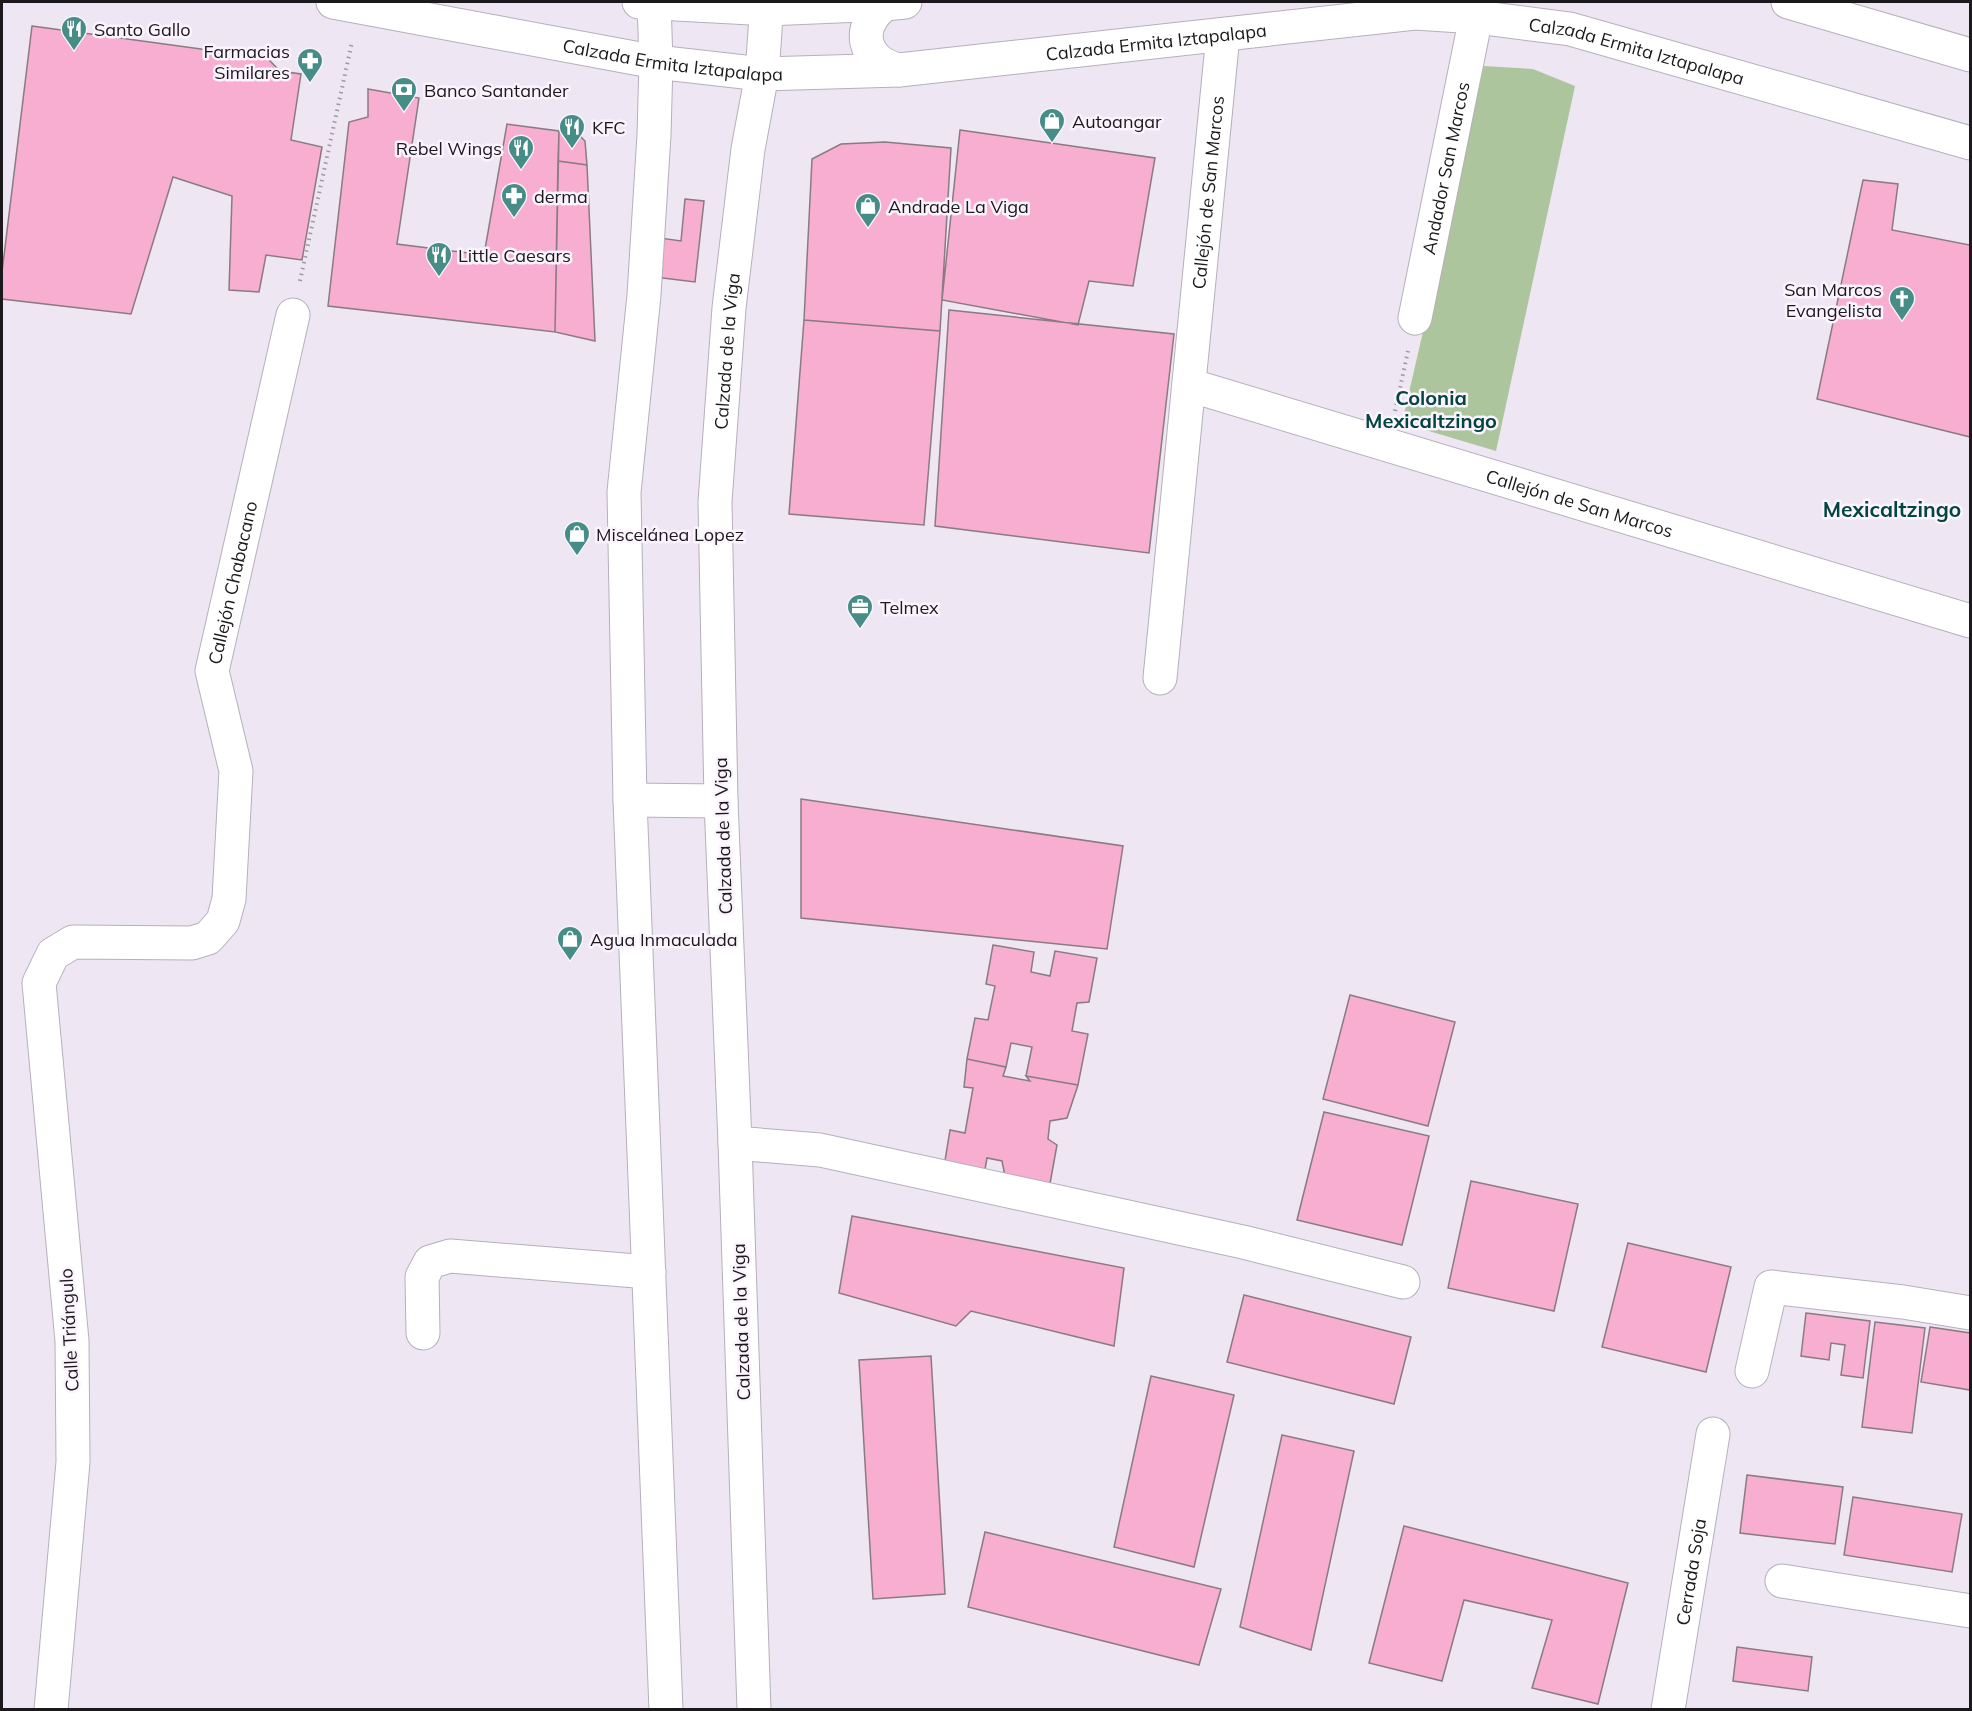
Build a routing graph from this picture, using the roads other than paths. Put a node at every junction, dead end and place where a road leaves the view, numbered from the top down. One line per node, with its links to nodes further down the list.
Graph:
1 (649, 2): 5 (main road); 10 (main road)
2 (1788, 2): 6 (main road)
3 (895, 3): 5 (main road); 11 (main road)
4 (346, 4): 10 (main road, Calzada Ermita Iztapalapa)
5 (767, 5): 12 (main road, Calzada de la Viga)
6 (1854, 11): 9 (main road)
7 (1476, 17): 8 (main road, Calzada Ermita Iztapalapa); 13 (main road, Calzada Ermita Iztapalapa); 15 (main road, Andador San Marcos)
8 (1223, 35): 11 (main road, Calzada Ermita Iztapalapa); 16 (main road, Callejón de San Marcos)
9 (1971, 55)
10 (656, 62): 12 (main road, Calzada Ermita Iztapalapa); 19 (main road)
11 (899, 70): 12 (main road, Calzada Ermita Iztapalapa)
12 (762, 74): 20 (main road, Calzada de la Viga)
13 (1971, 143)
14 (292, 315): 21 (main road, Callejón Chabacano)
15 (1415, 318)
16 (1189, 385): 17 (main road, Callejón de San Marcos); 18 (main road, Callejón de San Marcos)
17 (1971, 621)
18 (1160, 678)
19 (630, 800): 20 (main road); 23 (main road)
20 (721, 801): 22 (main road, Calzada de la Viga)
21 (53, 954): 31 (main road, Calle Triángulo)
22 (735, 1143): 24 (main road); 33 (main road, Calzada de la Viga)
23 (649, 1272): 26 (main road); 32 (main road)
24 (1403, 1282)
25 (1971, 1313): 27 (main road)
26 (423, 1333)
27 (1752, 1371)
28 (1713, 1434): 34 (main road, Cerrada Soja)
29 (1782, 1581): 30 (main road)
30 (1971, 1611)
31 (51, 1710)
32 (666, 1710)
33 (754, 1710)
34 (1668, 1710)

